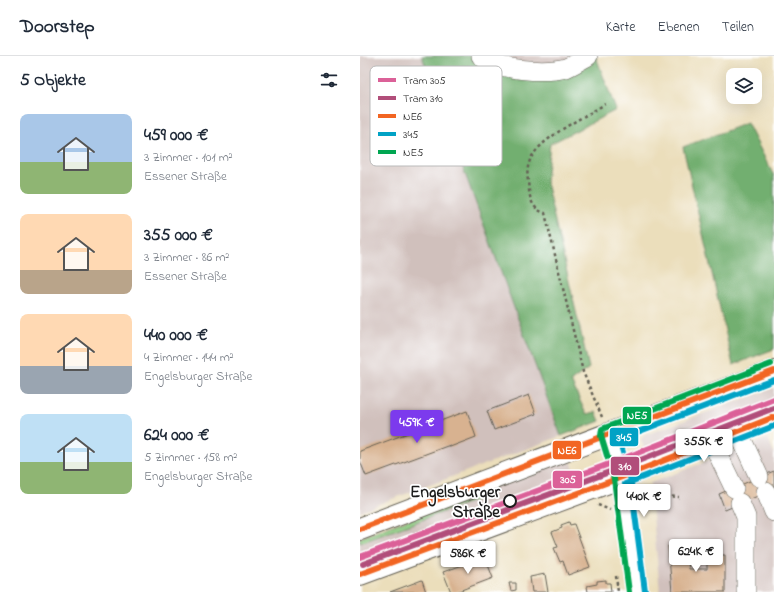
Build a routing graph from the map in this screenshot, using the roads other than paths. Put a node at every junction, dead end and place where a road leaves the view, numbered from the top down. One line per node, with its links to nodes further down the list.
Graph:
1 (481, 56): 2 (street)
2 (588, 56)
3 (774, 370): 6 (main road)
4 (774, 417): 5 (main road)
5 (738, 432): 7 (main road); 9 (street)
6 (609, 434): 8 (street); 10 (main road)
7 (712, 442): 8 (main road); 13 (street)
8 (622, 477): 11 (main road); 12 (street)
9 (774, 512)
10 (360, 529)
11 (360, 574)
12 (637, 592)
13 (746, 592)

